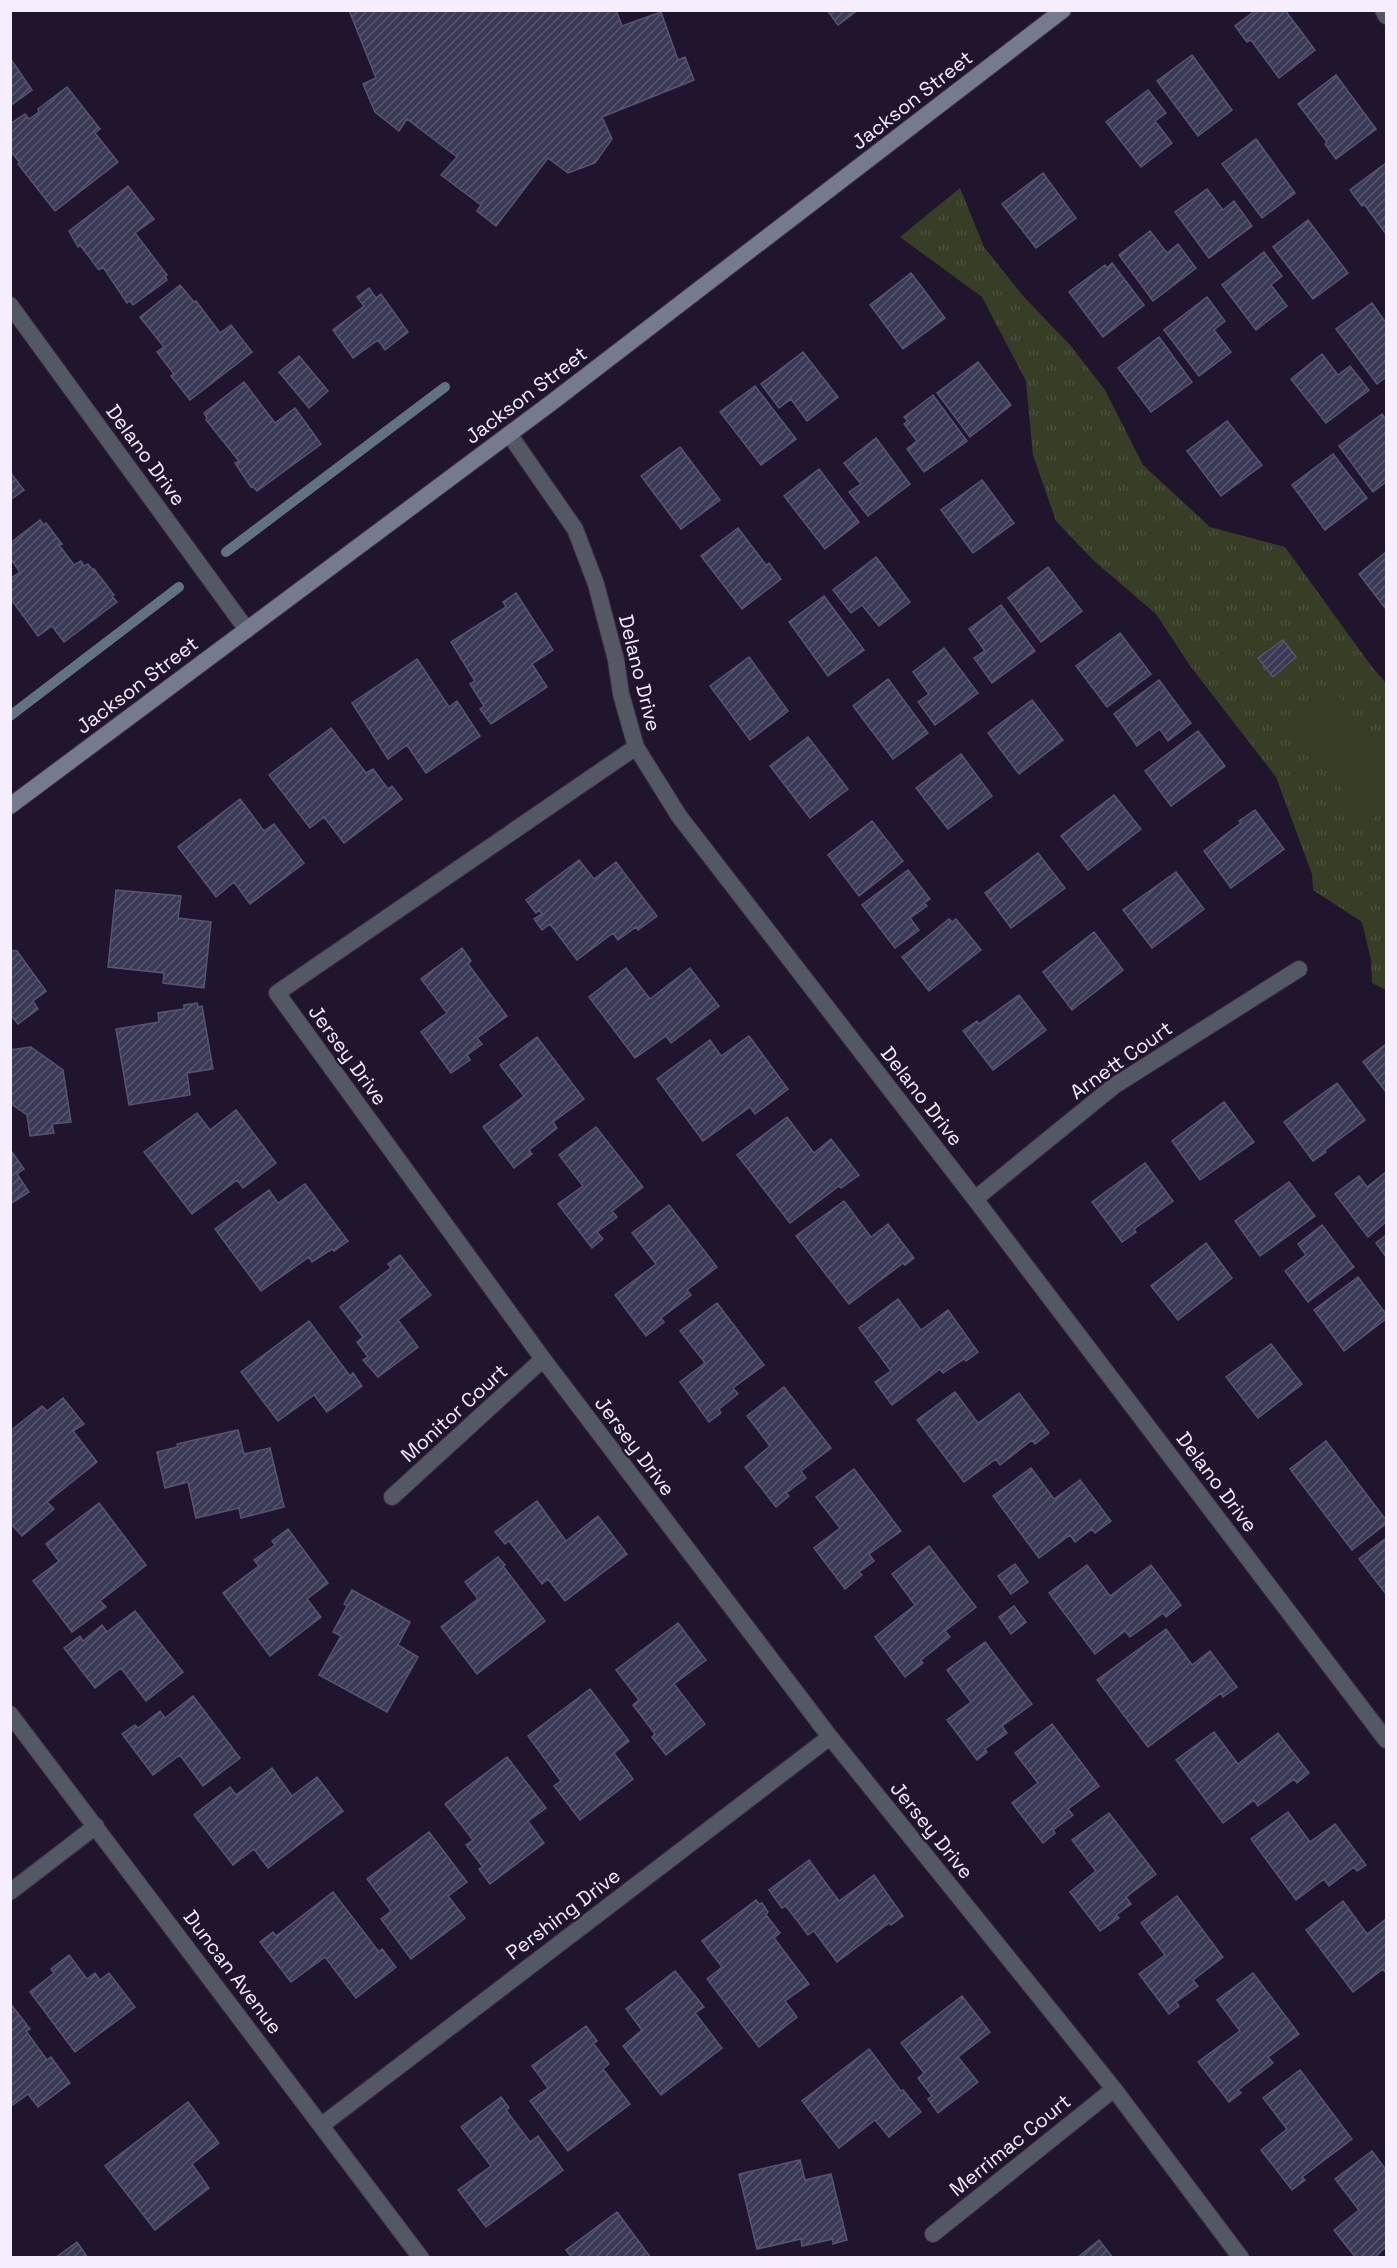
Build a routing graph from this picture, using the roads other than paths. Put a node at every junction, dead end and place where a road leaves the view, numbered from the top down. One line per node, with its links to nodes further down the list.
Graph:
1 (1062, 10): 5 (main road, Jackson Street)
2 (1383, 10): 3 (street)
3 (1386, 16)
4 (10, 305): 6 (street, Delano Drive)
5 (509, 434): 6 (main road, Jackson Street); 7 (street, Delano Drive)
6 (246, 630): 8 (main road, Jackson Street)
7 (636, 747): 10 (street, Delano Drive); 11 (street, Jersey Drive)
8 (10, 806)
9 (1299, 969): 10 (street, Arnett Court)
10 (975, 1199): 15 (street, Delano Drive)
11 (543, 1359): 12 (street, Monitor Court); 14 (street, Jersey Drive)
12 (392, 1497)
13 (10, 1714): 16 (street, Duncan Avenue)
14 (830, 1737): 18 (street, Jersey Drive); 19 (street, Pershing Drive)
15 (1386, 1740)
16 (96, 1826): 17 (street); 19 (street, Duncan Avenue)
17 (10, 1892)
18 (1114, 2089): 20 (street, Merrimac Court); 22 (street, Jersey Drive)
19 (322, 2125): 21 (street, Duncan Avenue)
20 (933, 2235)
21 (422, 2258)
22 (1241, 2258)

